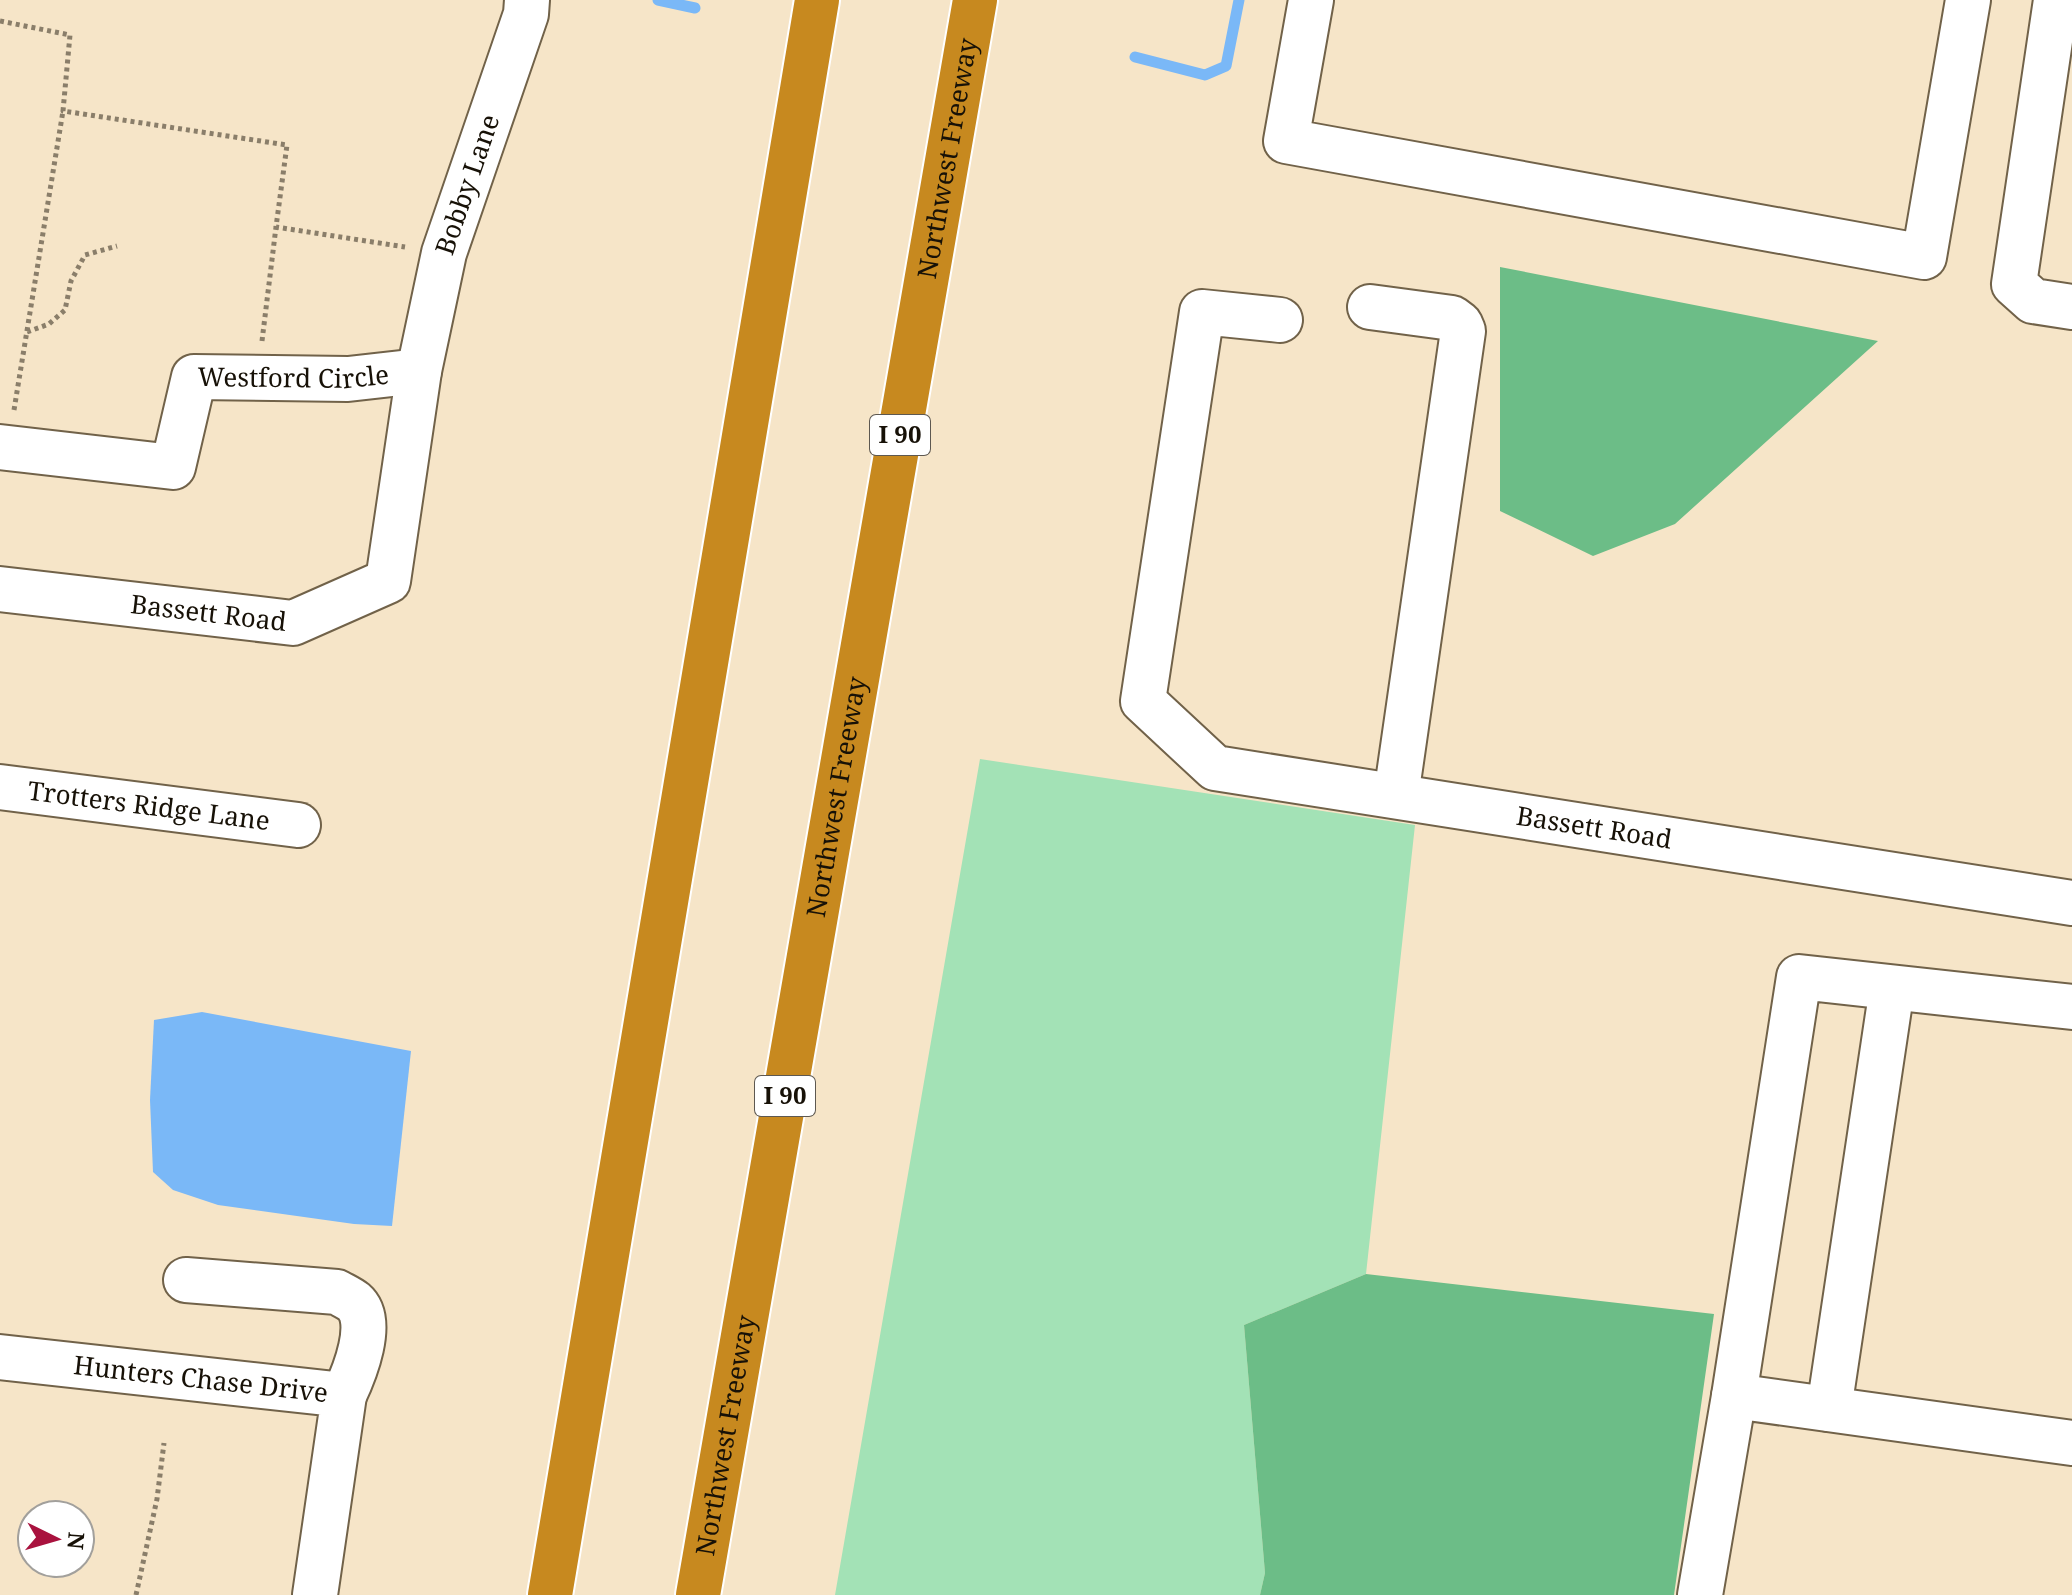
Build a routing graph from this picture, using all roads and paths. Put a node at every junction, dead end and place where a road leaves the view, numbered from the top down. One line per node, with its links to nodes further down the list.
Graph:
1 (791, 0): 11 (highway)
2 (817, 0): 11 (highway)
3 (975, 0): 15 (highway, Northwest Freeway / I 90)
4 (1005, 0): 15 (highway)
5 (1311, 0): 6 (street)
6 (1968, 0)
7 (2056, 0): 17 (street)
8 (527, 2): 14 (street, Bobby Lane)
9 (0, 21): 10 (path)
10 (63, 111): 12 (path); 19 (path)
11 (791, 149): 39 (highway)
12 (276, 227): 14 (path); 21 (path)
13 (117, 246): 19 (path)
14 (444, 253): 20 (street, Bobby Lane)
15 (927, 273): 40 (highway, Northwest Freeway / I 90)
16 (1370, 307): 25 (street)
17 (2072, 307)
18 (1280, 320): 25 (street, Bassett Road)
19 (27, 332): 22 (path)
20 (419, 371): 21 (street, Westford Circle); 23 (street, Bassett Road)
21 (257, 378): 22 (street, Westford Circle)
22 (4, 447)
23 (0, 589)
24 (0, 787): 26 (street, Trotters Ridge Lane)
25 (1396, 796): 27 (street, Bassett Road)
26 (298, 825)
27 (2072, 903)
28 (1892, 988): 29 (street); 33 (street); 34 (street)
29 (2072, 1007)
30 (186, 1280): 32 (street)
31 (0, 1357): 32 (street, Hunters Chase Drive)
32 (344, 1395): 38 (street, Hunters Chase Drive)
33 (1734, 1396): 34 (street); 41 (street)
34 (1829, 1409): 36 (street)
35 (164, 1443): 37 (path)
36 (2072, 1443)
37 (136, 1595)
38 (315, 1595)
39 (550, 1595)
40 (698, 1595)
41 (1700, 1595)

